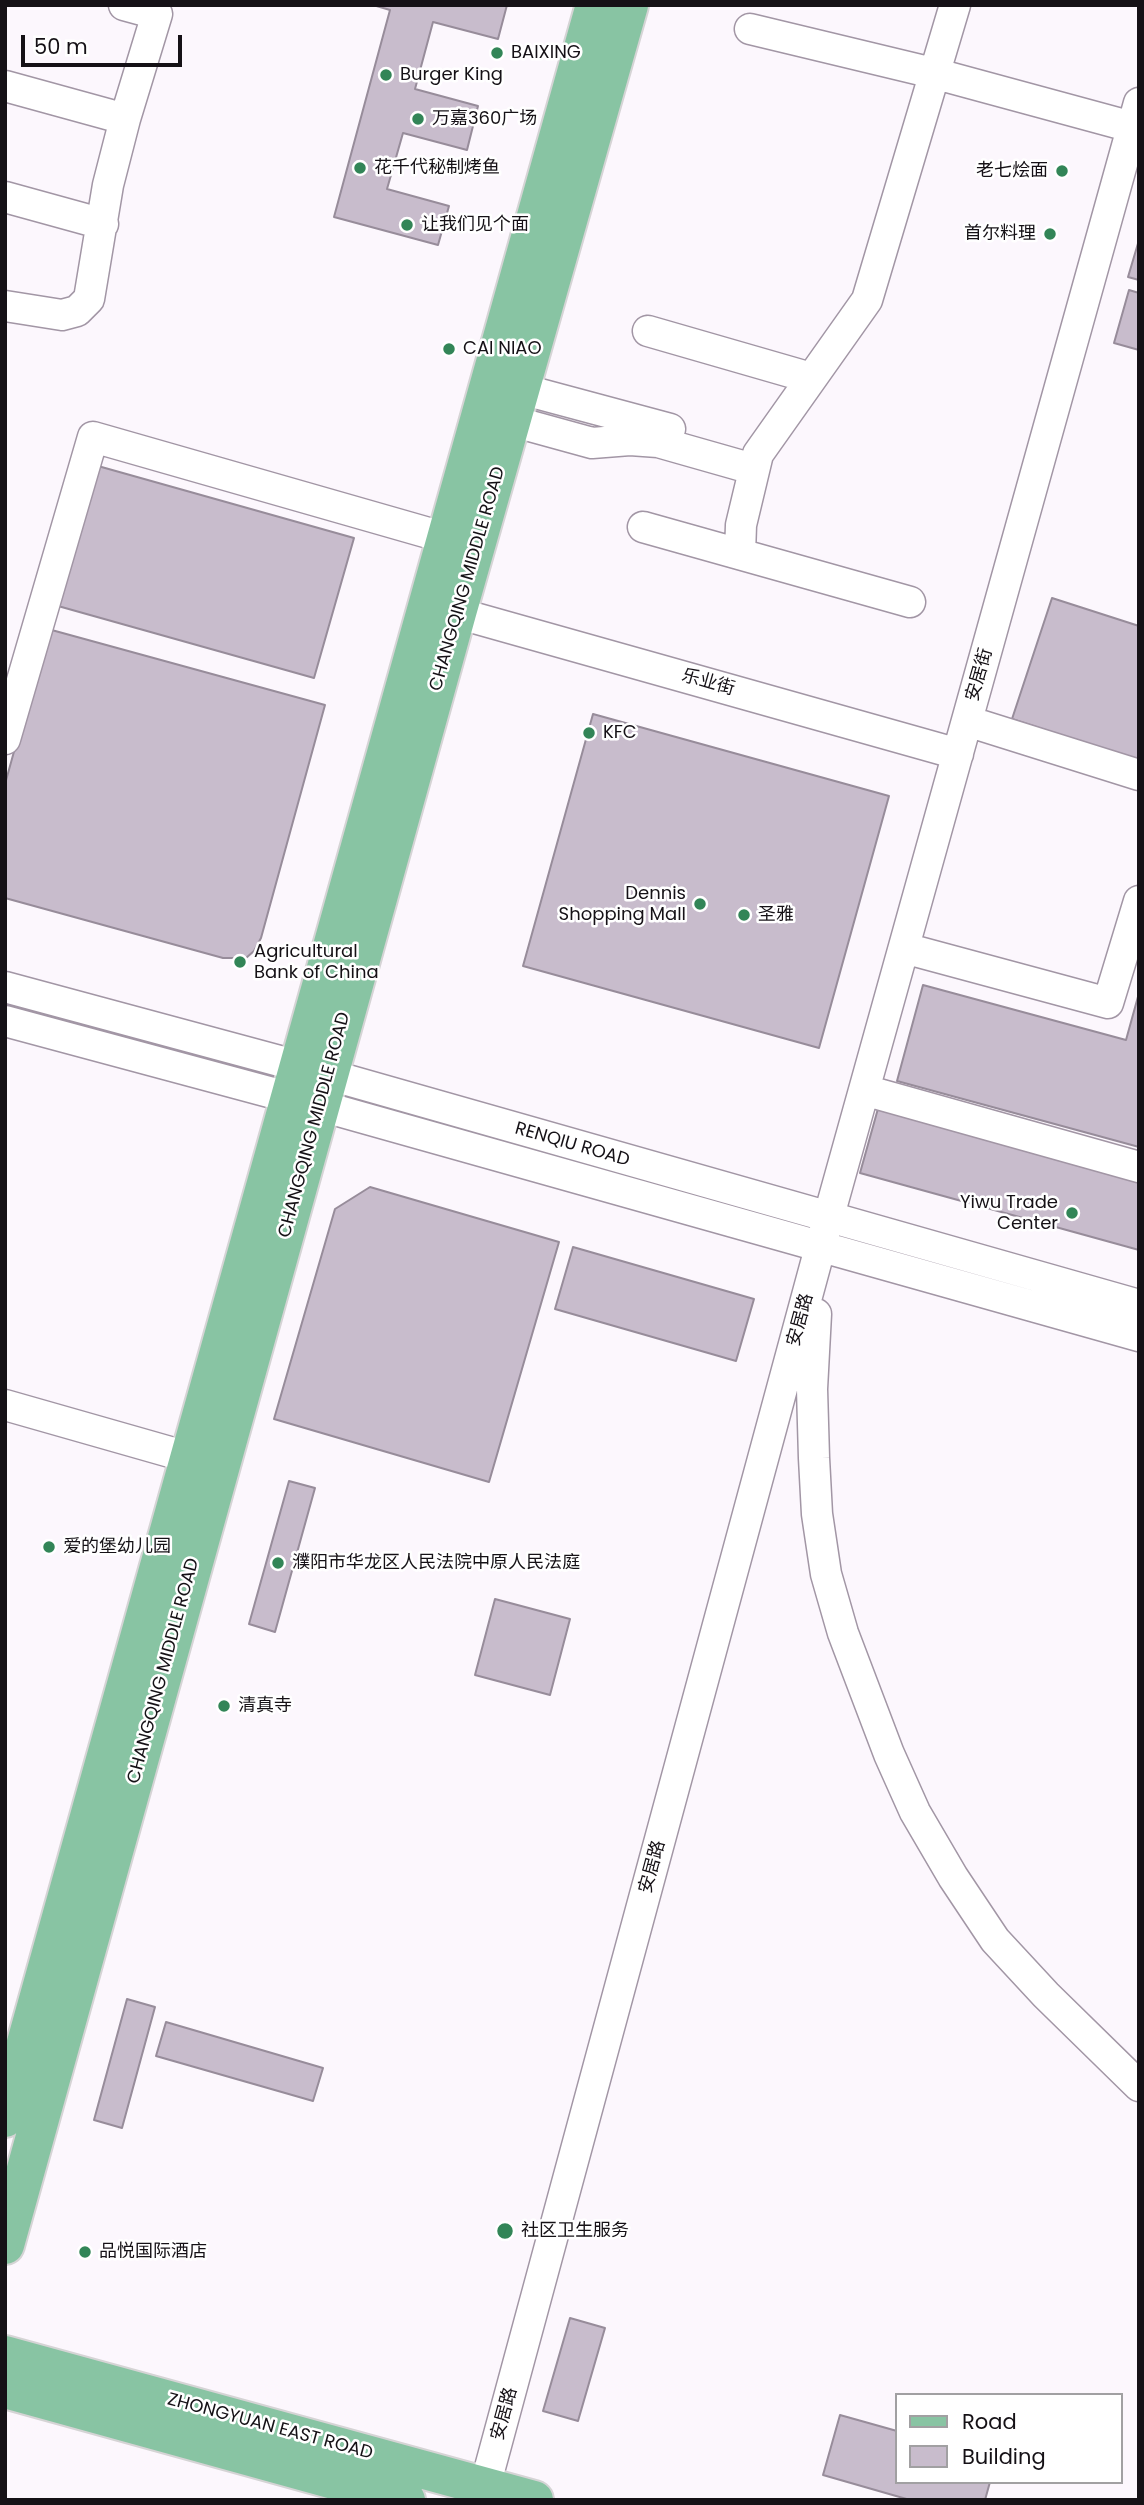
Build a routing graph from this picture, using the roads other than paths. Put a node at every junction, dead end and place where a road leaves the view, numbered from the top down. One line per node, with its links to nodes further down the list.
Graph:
1 (124, 5): 9 (street)
2 (595, 5): 18 (main road, CHANGQING MIDDLE ROAD)
3 (629, 5): 15 (main road, CHANGQING MIDDLE ROAD)
4 (955, 5): 6 (street)
5 (750, 29): 6 (street)
6 (933, 72): 8 (street); 14 (street)
7 (5, 86): 9 (street)
8 (1135, 115): 22 (street, 安居街)
9 (125, 119): 11 (street)
10 (5, 197): 11 (street)
11 (103, 225): 12 (street)
12 (5, 306)
13 (648, 331): 14 (street)
14 (811, 378): 16 (street)
15 (517, 405): 16 (street); 21 (main road, CHANGQING MIDDLE ROAD)
16 (755, 461): 19 (street)
17 (643, 527): 19 (street)
18 (446, 538): 23 (street); 30 (main road, CHANGQING MIDDLE ROAD)
19 (740, 554): 20 (street)
20 (910, 602)
21 (457, 613): 24 (street, 乐业街); 30 (main road, CHANGQING MIDDLE ROAD)
22 (967, 721): 24 (street, 安居街); 25 (street)
23 (5, 740)
24 (958, 754): 27 (street, 安居街)
25 (1139, 775)
26 (1139, 901): 27 (street)
27 (904, 948): 31 (street, 安居街)
28 (5, 987): 30 (street, RENQIU ROAD)
29 (5, 1021): 30 (street, RENQIU ROAD)
30 (309, 1086): 33 (street, RENQIU ROAD); 34 (street, RENQIU ROAD); 38 (main road, CHANGQING MIDDLE ROAD); 41 (main road, CHANGQING MIDDLE ROAD)
31 (864, 1090): 32 (street); 33 (street, 安居街)
32 (1139, 1167)
33 (829, 1218): 34 (street, 安居街); 35 (street, RENQIU ROAD)
34 (820, 1248): 36 (street, RENQIU ROAD); 39 (street); 44 (street, 安居路)
35 (1139, 1304)
36 (1139, 1336)
37 (5, 1405): 38 (street)
38 (191, 1458): 40 (main road, CHANGQING MIDDLE ROAD)
39 (1139, 2086)
40 (5, 2118)
41 (5, 2245)
42 (5, 2355): 44 (main road, ZHONGYUAN EAST ROAD)
43 (5, 2389): 45 (main road, ZHONGYUAN EAST ROAD)
44 (485, 2486): 46 (main road, ZHONGYUAN EAST ROAD)
45 (406, 2500)
46 (534, 2500)

